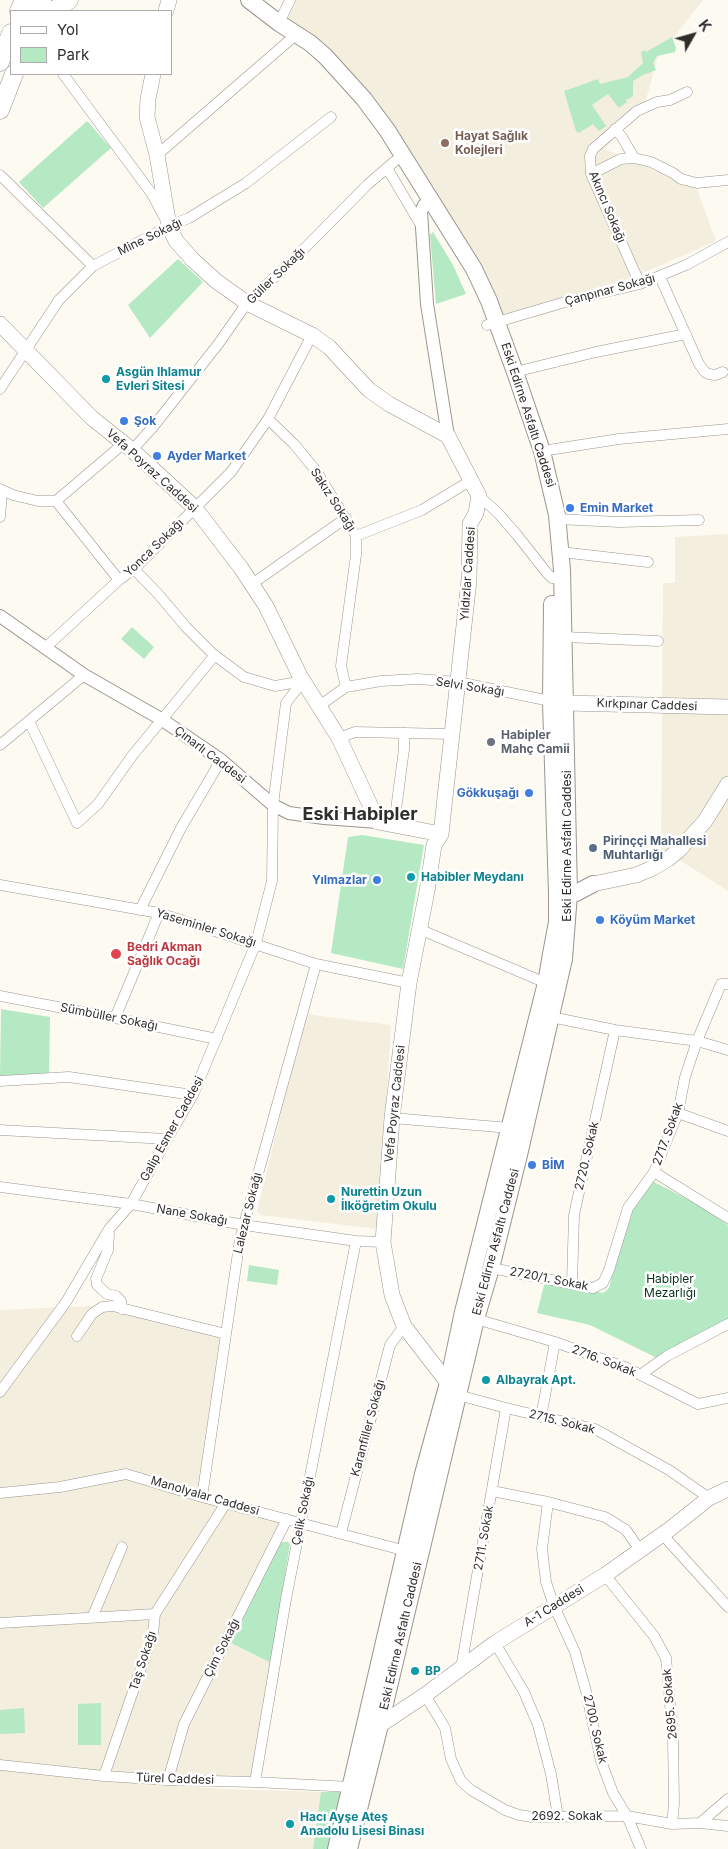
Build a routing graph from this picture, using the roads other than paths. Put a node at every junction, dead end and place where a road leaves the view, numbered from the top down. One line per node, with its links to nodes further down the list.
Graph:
1 (69, 0): 4 (highway)
2 (250, 0): 5 (main road, Eski Edirne Asfaltı Caddesi)
3 (290, 0): 5 (street)
4 (54, 10)
5 (278, 23): 7 (main road, Eski Edirne Asfaltı Caddesi); 18 (main road, Eski Edirne Asfaltı Caddesi)
6 (10, 35): 8 (highway)
7 (291, 40): 16 (street); 18 (main road, Eski Edirne Asfaltı Caddesi)
8 (0, 62)
9 (14, 75): 13 (highway)
10 (64, 75): 23 (street)
11 (153, 75): 16 (main road)
12 (686, 92): 15 (street, Akıncı Sokağı)
13 (0, 110)
14 (331, 117): 23 (street, Mine Sokağı)
15 (615, 129): 17 (street); 19 (street, Akıncı Sokağı)
16 (157, 155): 23 (main road)
17 (634, 158): 19 (street); 21 (street)
18 (395, 162): 22 (main road, Eski Edirne Asfaltı Caddesi); 24 (street); 29 (street, Güller Sokağı)
19 (591, 174): 28 (street, Akıncı Sokağı)
20 (0, 175): 26 (street)
21 (728, 180)
22 (428, 203): 24 (street); 30 (main road, Eski Edirne Asfaltı Caddesi)
23 (170, 226): 26 (street, Mine Sokağı); 29 (main road)
24 (422, 226): 40 (street)
25 (728, 242): 27 (street, Çanpınar Sokağı)
26 (93, 266): 34 (street, Mine Sokağı)
27 (660, 277): 28 (street, Çanpınar Sokağı); 32 (street)
28 (640, 284): 30 (street, Çanpınar Sokağı)
29 (247, 303): 33 (main road); 41 (street, Güller Sokağı)
30 (492, 323): 35 (main road, Eski Edirne Asfaltı Caddesi); 56 (main road, Eski Edirne Asfaltı Caddesi)
31 (0, 324): 34 (main road, Vefa Poyraz Caddesi)
32 (686, 334): 35 (street); 36 (street)
33 (312, 335): 38 (street, Yonca Sokağı); 40 (main road)
34 (26, 351): 37 (street, Mine Sokağı); 41 (main road, Vefa Poyraz Caddesi)
35 (515, 372): 42 (main road, Eski Edirne Asfaltı Caddesi)
36 (723, 372)
37 (0, 389)
38 (268, 418): 47 (street, Yonca Sokağı); 49 (street, Sakız Sokağı)
39 (728, 429): 42 (street)
40 (448, 436): 43 (main road)
41 (127, 447): 46 (street, Güller Sokağı); 47 (main road, Vefa Poyraz Caddesi)
42 (542, 451): 50 (main road, Eski Edirne Asfaltı Caddesi)
43 (470, 481): 45 (main road); 52 (street)
44 (1, 490): 46 (street); 48 (street)
45 (479, 496): 56 (street); 66 (main road, Yıldızlar Caddesi)
46 (56, 501): 57 (street)
47 (195, 508): 55 (street, Yonca Sokağı); 58 (main road, Vefa Poyraz Caddesi)
48 (0, 516)
49 (346, 518): 52 (street, Sakız Sokağı); 58 (street)
50 (557, 519): 51 (street); 53 (main road, Eski Edirne Asfaltı Caddesi)
51 (699, 520)
52 (356, 536): 67 (street, Sakız Sokağı)
53 (561, 552): 54 (street); 56 (main road, Eski Edirne Asfaltı Caddesi)
54 (648, 562)
55 (134, 569): 57 (street, Yonca Sokağı); 63 (street)
56 (557, 578): 60 (main road, Eski Edirne Asfaltı Caddesi); 68 (main road, Eski Edirne Asfaltı Caddesi)
57 (119, 580): 62 (street, Yonca Sokağı)
58 (252, 584): 65 (main road, Vefa Poyraz Caddesi)
59 (0, 616): 62 (street, Çınarlı Caddesi)
60 (564, 637): 61 (street); 68 (main road, Eski Edirne Asfaltı Caddesi)
61 (658, 641)
62 (45, 648): 64 (street, Çınarlı Caddesi)
63 (215, 655): 65 (street); 71 (street)
64 (84, 675): 71 (street, Çınarlı Caddesi); 72 (street)
65 (303, 681): 69 (main road, Vefa Poyraz Caddesi); 79 (street, Galip Esmer Caddesi)
66 (458, 682): 67 (street, Selvi Sokağı); 68 (street, Selvi Sokağı); 74 (main road, Yıldızlar Caddesi)
67 (346, 687): 69 (street, Selvi Sokağı)
68 (559, 702): 70 (main road, Kırkpınar Caddesi); 85 (main road, Eski Edirne Asfaltı Caddesi); 85 (main road, Eski Edirne Asfaltı Caddesi)
69 (319, 706): 75 (main road, Vefa Poyraz Caddesi)
70 (728, 707)
71 (161, 719): 72 (street); 77 (street, Çınarlı Caddesi)
72 (29, 721): 76 (street)
73 (404, 732): 74 (street); 75 (street); 81 (street)
74 (452, 734): 82 (main road, Yıldızlar Caddesi)
75 (339, 738): 80 (main road, Vefa Poyraz Caddesi)
76 (0, 745)
77 (221, 760): 79 (street, Çınarlı Caddesi); 86 (street)
78 (728, 784): 83 (main road)
79 (273, 805): 80 (street, Çınarlı Caddesi); 89 (street, Galip Esmer Caddesi)
80 (378, 822): 81 (main road, Çınarlı Caddesi)
81 (394, 825): 82 (main road, Çınarlı Caddesi)
82 (441, 834): 88 (main road, Yıldızlar Caddesi)
83 (594, 884): 85 (main road)
84 (0, 885): 86 (street, Yaseminler Sokağı)
85 (564, 885): 92 (main road, Eski Edirne Asfaltı Caddesi); 95 (main road, Eski Edirne Asfaltı Caddesi)
86 (140, 910): 87 (street, Yaseminler Sokağı)
87 (159, 913): 89 (street, Yaseminler Sokağı); 96 (street)
88 (419, 929): 91 (main road, Vefa Poyraz Caddesi); 92 (street)
89 (256, 943): 90 (street, Yaseminler Sokağı); 98 (street, Galip Esmer Caddesi)
90 (316, 964): 91 (street, Yaseminler Sokağı); 113 (street, Lalezar Sokağı)
91 (409, 983): 104 (main road, Vefa Poyraz Caddesi)
92 (546, 983): 105 (main road, Eski Edirne Asfaltı Caddesi)
93 (728, 984): 99 (street, 2717. Sokak)
94 (0, 996): 96 (street, Sümbüller Sokağı)
95 (552, 1017): 97 (street); 117 (main road, Eski Edirne Asfaltı Caddesi)
96 (115, 1018): 98 (street, Sümbüller Sokağı)
97 (615, 1030): 99 (street); 118 (street, 2720. Sokak)
98 (217, 1040): 102 (street, Galip Esmer Caddesi)
99 (697, 1041): 100 (street); 103 (street, 2717. Sokak)
100 (728, 1050)
101 (0, 1081): 102 (street)
102 (193, 1095): 108 (street, Galip Esmer Caddesi)
103 (678, 1113): 107 (street); 109 (street, 2717. Sokak)
104 (392, 1118): 105 (street); 116 (main road, Vefa Poyraz Caddesi)
105 (510, 1128): 127 (main road, Eski Edirne Asfaltı Caddesi)
106 (0, 1130): 108 (street)
107 (728, 1131)
108 (167, 1139): 111 (street, Galip Esmer Caddesi)
109 (654, 1172): 112 (street, 2717. Sokak); 118 (street, 2720/1. Sokak)
110 (0, 1187): 111 (street, Nane Sokağı)
111 (131, 1204): 113 (street, Nane Sokağı); 114 (street, Galip Esmer Caddesi)
112 (728, 1218)
113 (244, 1225): 115 (street, Nane Sokağı); 123 (street, Lalezar Sokağı)
114 (109, 1229): 119 (street); 128 (street, Galip Esmer Caddesi)
115 (356, 1241): 116 (street, Nane Sokağı); 140 (street, Çelik Sokağı)
116 (383, 1242): 122 (main road, Vefa Poyraz Caddesi)
117 (491, 1268): 118 (street, 2720/1. Sokak); 120 (main road, Eski Edirne Asfaltı Caddesi)
118 (572, 1284)
119 (122, 1309): 123 (street); 124 (street)
120 (476, 1319): 125 (street, 2716. Sokak); 127 (main road, Eski Edirne Asfaltı Caddesi)
121 (728, 1324): 126 (street)
122 (404, 1326): 127 (main road, Vefa Poyraz Caddesi); 141 (street, Karanfiller Sokağı)
123 (226, 1334): 135 (street, Lalezar Sokağı)
124 (77, 1336)
125 (555, 1342): 126 (street, 2716. Sokak); 131 (street)
126 (640, 1375): 129 (street, 2716. Sokak)
127 (453, 1389): 130 (street, 2715. Sokak); 145 (main road, Eski Edirne Asfaltı Caddesi); 155 (main road, Eski Edirne Asfaltı Caddesi)
128 (0, 1392)
129 (728, 1398)
130 (506, 1408): 131 (street, 2715. Sokak); 133 (street, 2711. Sokak)
131 (541, 1416): 136 (street, 2715. Sokak)
132 (728, 1489): 136 (main road, A-1 Caddesi)
133 (492, 1491): 137 (street); 153 (street, 2711. Sokak)
134 (0, 1493): 135 (street, Manolyalar Caddesi)
135 (202, 1497): 138 (street, Manolyalar Caddesi)
136 (709, 1498): 142 (main road, A-1 Caddesi)
137 (548, 1502): 144 (street); 147 (street, 2700. Sokak)
138 (226, 1503): 139 (street, Manolyalar Caddesi); 149 (street, Taş Sokağı)
139 (287, 1519): 140 (street, Manolyalar Caddesi); 158 (street, Çim Sokağı)
140 (301, 1523): 141 (street, Manolyalar Caddesi); 159 (street, Çelik Sokağı)
141 (341, 1534): 145 (street, Manolyalar Caddesi)
142 (662, 1534): 144 (main road, A-1 Caddesi); 148 (street)
143 (122, 1547): 150 (street)
144 (640, 1550): 146 (main road, A-1 Caddesi)
145 (406, 1551): 155 (main road, Eski Edirne Asfaltı Caddesi)
146 (605, 1575): 147 (main road, A-1 Caddesi); 164 (street, 2695. Sokak)
147 (554, 1606): 152 (main road, A-1 Caddesi); 162 (street, 2700. Sokak)
148 (728, 1607)
149 (155, 1614): 150 (street); 157 (street, Taş Sokağı)
150 (92, 1618): 151 (street)
151 (0, 1623)
152 (495, 1643): 153 (main road, A-1 Caddesi); 163 (street)
153 (461, 1668): 154 (main road, A-1 Caddesi)
154 (425, 1695): 155 (main road, A-1 Caddesi); 163 (street, 2692. Sokak)
155 (373, 1723): 160 (main road, Eski Edirne Asfaltı Caddesi); 168 (main road, Eski Edirne Asfaltı Caddesi)
156 (0, 1765): 157 (street, Türel Caddesi)
157 (104, 1776): 158 (street, Türel Caddesi)
158 (168, 1780): 159 (street, Türel Caddesi)
159 (255, 1782): 160 (street, Türel Caddesi)
160 (351, 1787): 167 (main road, Eski Edirne Asfaltı Caddesi)
161 (728, 1799): 165 (street)
162 (627, 1816): 163 (street, 2692. Sokak); 164 (street, 2692. Sokak); 169 (street, 2700. Sokak)
163 (558, 1817)
164 (672, 1824): 165 (street, 2692. Sokak)
165 (700, 1824): 166 (street, 2692. Sokak)
166 (728, 1826)
167 (336, 1849)
168 (349, 1849)
169 (641, 1849)

